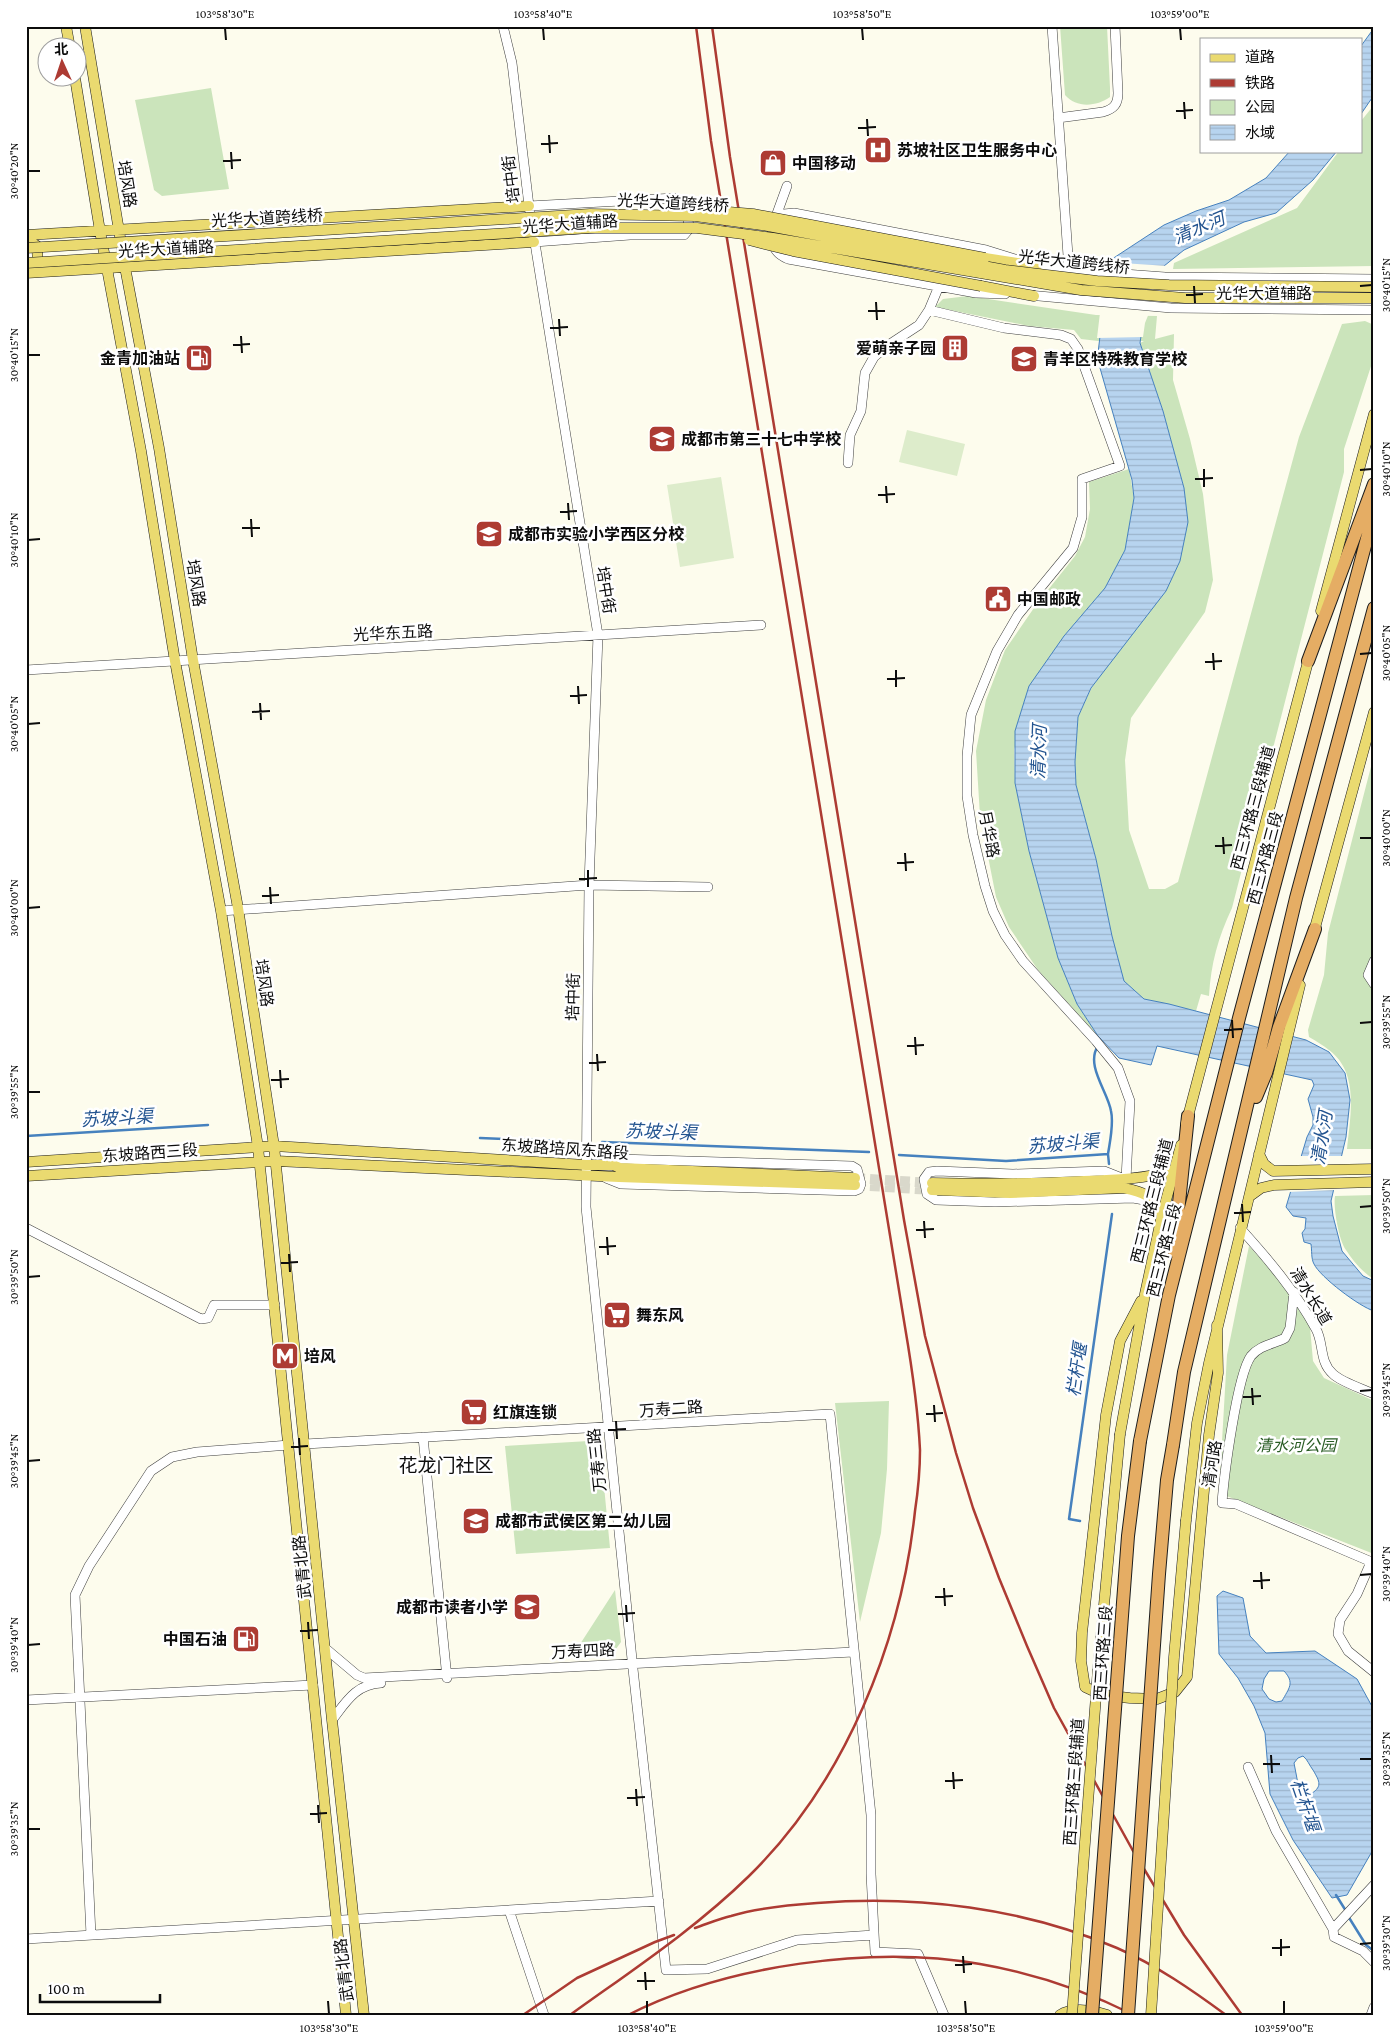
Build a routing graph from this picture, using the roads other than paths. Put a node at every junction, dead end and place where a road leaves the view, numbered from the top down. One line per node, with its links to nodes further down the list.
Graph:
1 (85, 26): 12 (main road, 培风路)
2 (503, 26): 8 (street, 培中街)
3 (1052, 26): 6 (street)
4 (1114, 26): 6 (street)
5 (77, 88): 13 (main road, 培风路)
6 (1058, 118): 21 (street)
7 (788, 186): 10 (street)
8 (529, 206): 12 (main road, 光华大道辅路); 15 (street, 培中街); 15 (street, 光华大道辅路)
9 (644, 215): 16 (main road, 光华大道跨线桥, bridge); 18 (main road, bridge); 25 (main road, 光华大道跨线桥, bridge)
10 (775, 219): 18 (street, 光华大道辅路); 24 (street, 光华大道辅路)
11 (696, 228): 17 (main road, 光华大道跨线桥, bridge); 26 (main road, bridge); 27 (main road, 光华大道跨线桥, bridge)
12 (119, 230): 13 (main road, 光华大道辅路); 19 (main road, 培风路)
13 (100, 231): 14 (main road, 光华大道辅路); 20 (main road, 培风路)
14 (26, 237): 22 (main road)
15 (534, 242): 19 (main road, 光华大道辅路); 36 (street, 培中街)
16 (26, 248)
17 (26, 263)
18 (1037, 266): 21 (street, 光华大道辅路)
19 (125, 267): 20 (main road, 光华大道辅路); 37 (main road, 培风路)
20 (107, 268): 22 (main road, 光华大道辅路); 38 (main road, 培风路)
21 (1069, 270): 23 (street, 光华大道辅路)
22 (26, 272)
23 (1374, 279)
24 (939, 286): 26 (street, 光华大道辅路); 28 (street)
25 (1374, 286)
26 (1034, 296): 29 (street, 光华大道辅路)
27 (1374, 298)
28 (929, 310): 31 (street); 65 (street, 月华路)
29 (1374, 310)
30 (1374, 414): 39 (main road, 西三环路三段辅道)
31 (848, 464)
32 (1374, 484): 39 (highway)
33 (1374, 512): 74 (highway, 西三环路三段)
34 (1374, 608): 49 (highway)
35 (761, 626): 36 (street, 光华东五路)
36 (598, 635): 37 (street, 光华东五路); 42 (street, 培中街)
37 (193, 660): 38 (street, 光华东五路); 44 (main road, 培风路)
38 (175, 661): 40 (street, 光华东五路); 45 (main road, 培风路)
39 (1308, 661): 51 (main road, 西三环路三段辅道)
40 (26, 670)
41 (1374, 712): 46 (main road)
42 (589, 885): 43 (street); 44 (street); 60 (street, 培中街)
43 (708, 886)
44 (238, 910): 45 (street); 52 (main road, 培风路)
45 (221, 911): 53 (main road, 培风路)
46 (1315, 928): 49 (highway)
47 (1374, 961): 48 (street)
48 (1374, 984)
49 (1278, 1027): 50 (highway); 50 (main road)
50 (1266, 1074): 54 (main road); 112 (highway, bridge)
51 (1188, 1116): 61 (main road, 西三环路三段辅道); 74 (highway)
52 (274, 1146): 53 (main road, 东坡路西三段); 56 (main road, 武青北路); 60 (main road, 东坡路培风东路段)
53 (258, 1147): 55 (main road, 武青北路); 57 (main road, 东坡路西三段)
54 (1259, 1154): 62 (main road); 68 (main road)
55 (260, 1161): 56 (main road, 东坡路西三段); 63 (main road, 东坡路西三段); 75 (main road, 武青北路)
56 (276, 1161): 60 (main road, 东坡路培风东路段); 80 (main road, 武青北路)
57 (26, 1162)
58 (613, 1165): 60 (main road, 东坡路培风东路段); 64 (main road, 东坡路培风东路段); 64 (street)
59 (1374, 1169): 62 (main road)
60 (585, 1170): 64 (main road, 东坡路培风东路段); 78 (street, 万寿三路)
61 (1174, 1170): 65 (main road); 69 (main road, 西三环路三段辅道)
62 (1279, 1172): 67 (main road)
63 (26, 1176)
64 (602, 1176)
65 (1125, 1179): 69 (main road); 69 (street)
66 (1374, 1182): 67 (main road)
67 (1282, 1185): 68 (main road)
68 (1250, 1196): 71 (main road)
69 (1160, 1212): 73 (main road, 西三环路三段辅道)
70 (26, 1228): 75 (street)
71 (1240, 1228): 72 (street, 清水长道); 76 (main road)
72 (1294, 1292): 77 (street, 清水长道); 82 (street, 清河路)
73 (1145, 1294): 76 (main road); 109 (main road, 西三环路三段辅道, bridge)
74 (1169, 1295): 110 (highway, 西三环路三段, bridge)
75 (275, 1306): 81 (main road, 武青北路)
76 (1217, 1325): 113 (main road, bridge)
77 (1374, 1394)
78 (609, 1428): 79 (street, 万寿二路); 84 (street, 万寿二路); 85 (street, 万寿三路)
79 (423, 1437): 80 (street, 万寿二路); 87 (street)
80 (305, 1444): 83 (main road, 武青北路)
81 (290, 1446): 88 (main road, 武青北路); 89 (street)
82 (1372, 1563): 86 (street)
83 (325, 1648): 87 (street, 万寿四路); 91 (main road, 武青北路)
84 (854, 1655): 85 (street, 万寿四路); 100 (street)
85 (633, 1666): 87 (street, 万寿四路); 94 (street, 万寿三路)
86 (1374, 1672)
87 (447, 1676): 91 (street, 万寿四路)
88 (313, 1685): 89 (street); 97 (main road, 武青北路)
89 (80, 1698): 90 (street); 99 (street)
90 (26, 1700)
91 (332, 1720): 96 (main road, 武青北路)
92 (1248, 1768): 98 (street)
93 (1374, 1885): 98 (street)
94 (659, 1901): 95 (street); 100 (street, 万寿三路)
95 (509, 1910): 96 (street); 106 (street)
96 (353, 1919): 97 (street); 105 (main road, 武青北路)
97 (338, 1920): 99 (street); 104 (main road, 武青北路)
98 (1333, 1929): 102 (street)
99 (91, 1935): 101 (street)
100 (874, 1935): 107 (street)
101 (26, 1939)
102 (1374, 1962)
103 (1374, 2008): 114 (street)
104 (346, 2015)
105 (364, 2015)
106 (544, 2015)
107 (944, 2015)
108 (1060, 2015): 111 (main road)
109 (1072, 2015)
110 (1092, 2015)
111 (1107, 2015)
112 (1128, 2015)
113 (1151, 2015)
114 (1371, 2015)

